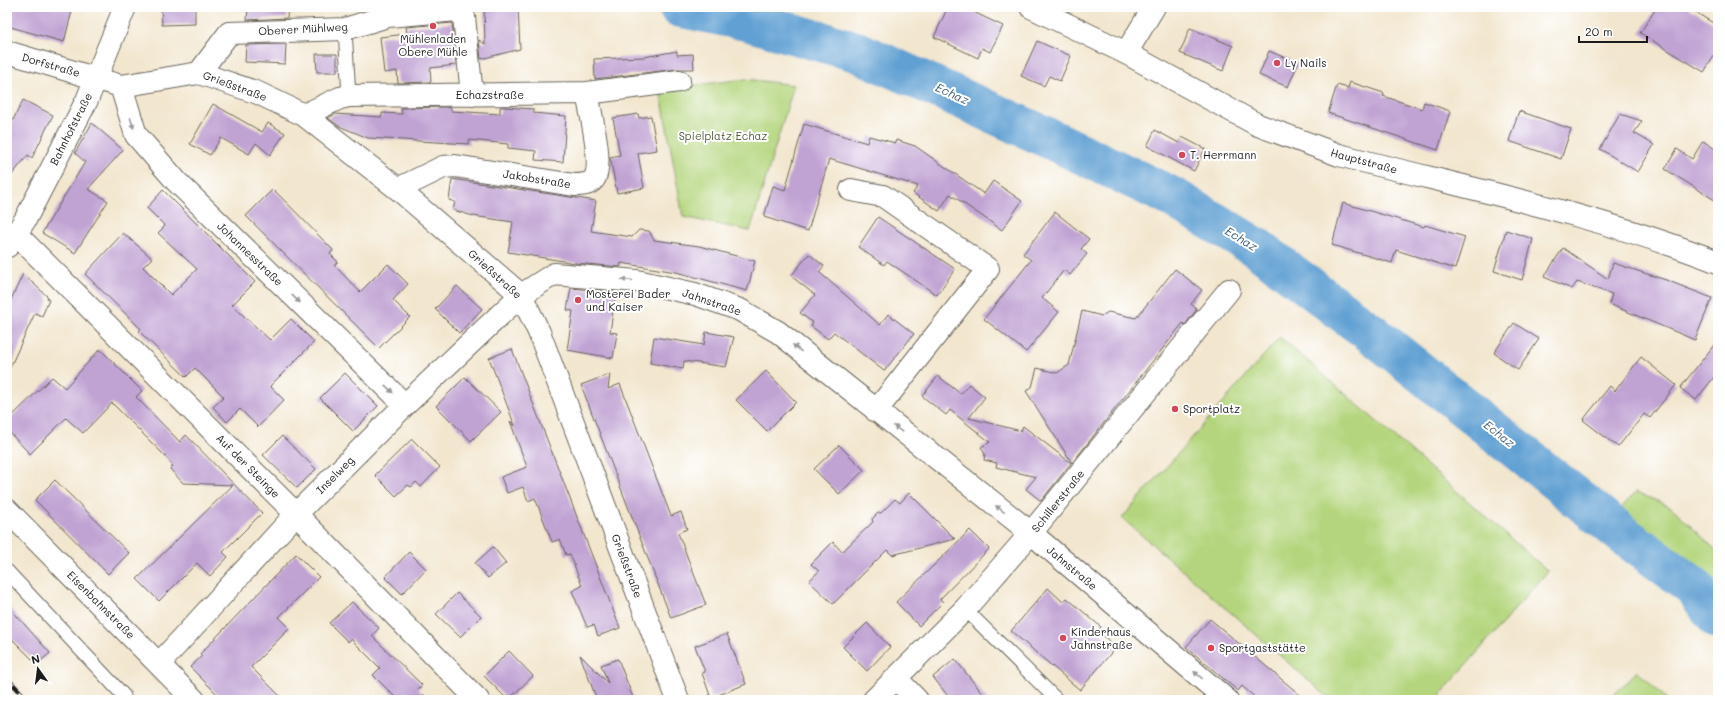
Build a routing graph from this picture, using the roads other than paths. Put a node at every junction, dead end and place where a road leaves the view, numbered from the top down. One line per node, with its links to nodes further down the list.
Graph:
1 (125, 7): 8 (street, Bahnhofstraße)
2 (1031, 7): 6 (street, Hauptstraße)
3 (1154, 7): 6 (street)
4 (344, 29): 7 (street, Oberer Mühlweg); 12 (street, Oberer Mühlweg); 13 (lane)
5 (7, 52): 8 (street, Dorfstraße)
6 (1126, 53): 18 (street, Hauptstraße)
7 (199, 73): 10 (street, Grießstraße); 14 (street, Grießstraße)
8 (96, 78): 10 (street, Grießstraße); 17 (street, Bahnhofstraße)
9 (679, 81): 11 (street, Echazstraße)
10 (121, 86): 21 (street, Johannesstraße, one-way to 21)
11 (587, 94): 12 (street, Echazstraße); 15 (street, Jakobstraße)
12 (472, 95): 13 (street, Echazstraße)
13 (349, 96): 14 (street, Echazstraße)
14 (304, 116): 15 (street, Grießstraße)
15 (398, 189): 20 (street, Grießstraße)
16 (851, 190): 22 (street)
17 (12, 241): 24 (street, Auf der Steinge)
18 (1718, 262)
19 (1229, 290): 25 (street, Schillerstraße)
20 (521, 295): 21 (street, Inselweg); 22 (street, Jahnstraße, one-way to 20); 33 (street, Grießstraße)
21 (405, 405): 24 (street, Inselweg)
22 (876, 412): 25 (street, Jahnstraße, one-way to 22)
23 (7, 510): 28 (street, Eisenbahnstraße)
24 (296, 514): 28 (street, Inselweg); 32 (street, Auf der Steinge)
25 (1031, 534): 27 (street, Schillerstraße); 37 (street, Jahnstraße, one-way to 25)
26 (7, 570): 30 (lane)
27 (965, 609): 29 (street, Schillerstraße); 36 (lane)
28 (159, 664): 31 (street, Eisenbahnstraße)
29 (896, 678): 34 (street, Schillerstraße); 35 (street)
30 (124, 696)
31 (194, 700)
32 (478, 700)
33 (678, 700)
34 (874, 700)
35 (916, 700)
36 (1057, 700)
37 (1227, 700)

